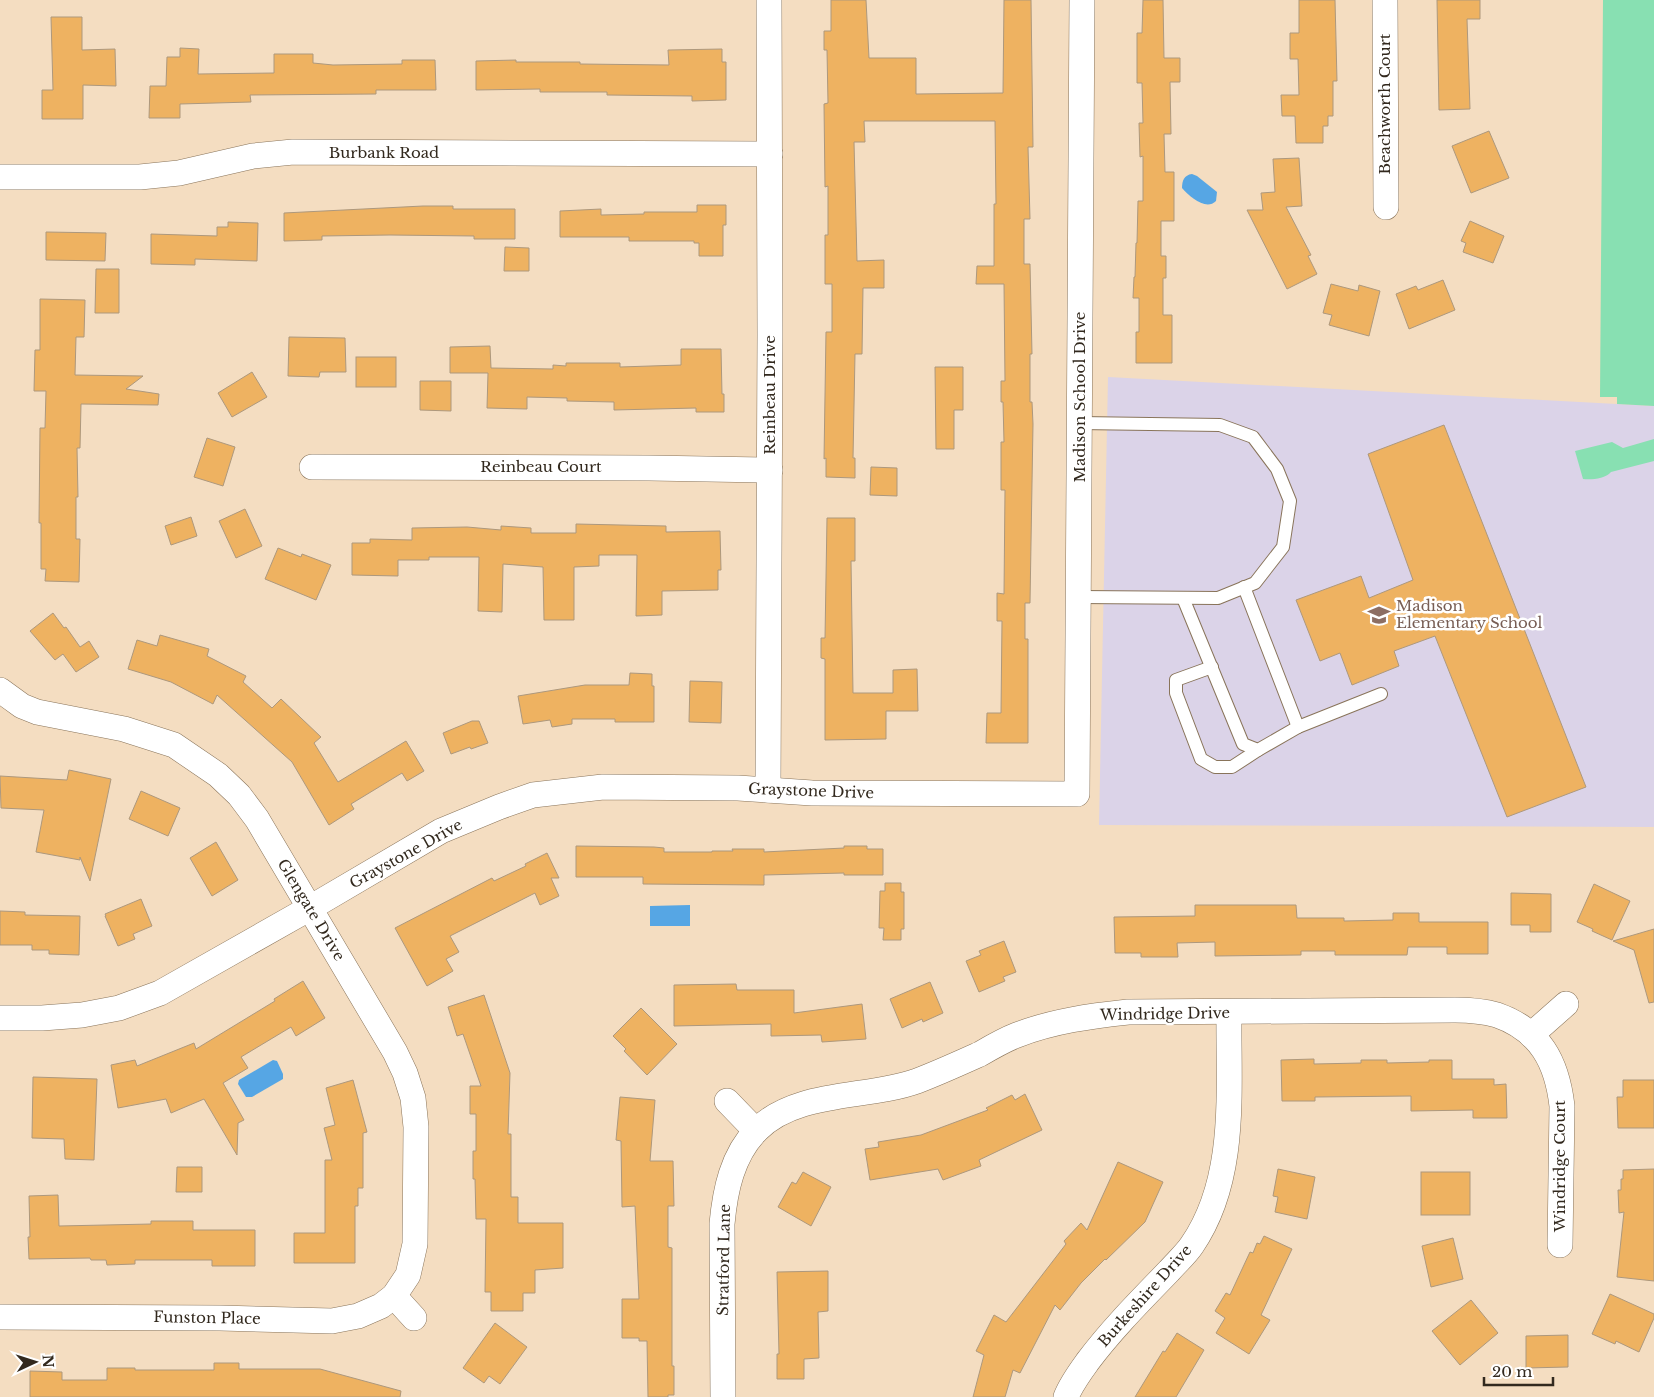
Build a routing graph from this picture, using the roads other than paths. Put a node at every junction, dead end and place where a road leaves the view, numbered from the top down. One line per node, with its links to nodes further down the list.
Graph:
1 (769, 0): 4 (street, Reinbeau Drive)
2 (1082, 0): 7 (street, Madison School Drive)
3 (1385, 0): 6 (street, Beachworth Court)
4 (770, 154): 5 (street, Burbank Road); 9 (street, Reinbeau Drive)
5 (0, 177)
6 (1386, 207)
7 (1080, 423): 10 (lane); 11 (street, Madison School Drive)
8 (312, 468): 9 (street, Reinbeau Court)
9 (770, 470): 18 (street, Reinbeau Drive)
10 (1244, 587): 12 (lane); 16 (lane)
11 (1079, 596): 12 (lane); 19 (street, Madison School Drive)
12 (1183, 598): 13 (lane)
13 (1212, 667): 17 (lane); 17 (lane)
14 (0, 690): 20 (street, Glengate Drive)
15 (1381, 694): 16 (lane)
16 (1298, 727): 17 (lane)
17 (1258, 750)
18 (768, 790): 19 (street, Graystone Drive); 20 (street, Graystone Drive)
19 (1077, 794)
20 (310, 908): 23 (street, Graystone Drive); 28 (street, Glengate Drive)
21 (1566, 1004): 24 (street)
22 (1229, 1012): 24 (street, Windridge Drive); 26 (street, Windridge Drive); 32 (street, Burkeshire Drive)
23 (0, 1018)
24 (1531, 1035): 27 (street, Windridge Court)
25 (727, 1101): 26 (street)
26 (756, 1130): 31 (street, Stratford Lane)
27 (1560, 1245)
28 (398, 1290): 29 (street, Funston Place); 30 (street)
29 (0, 1317)
30 (414, 1318)
31 (723, 1397)
32 (1066, 1397)

